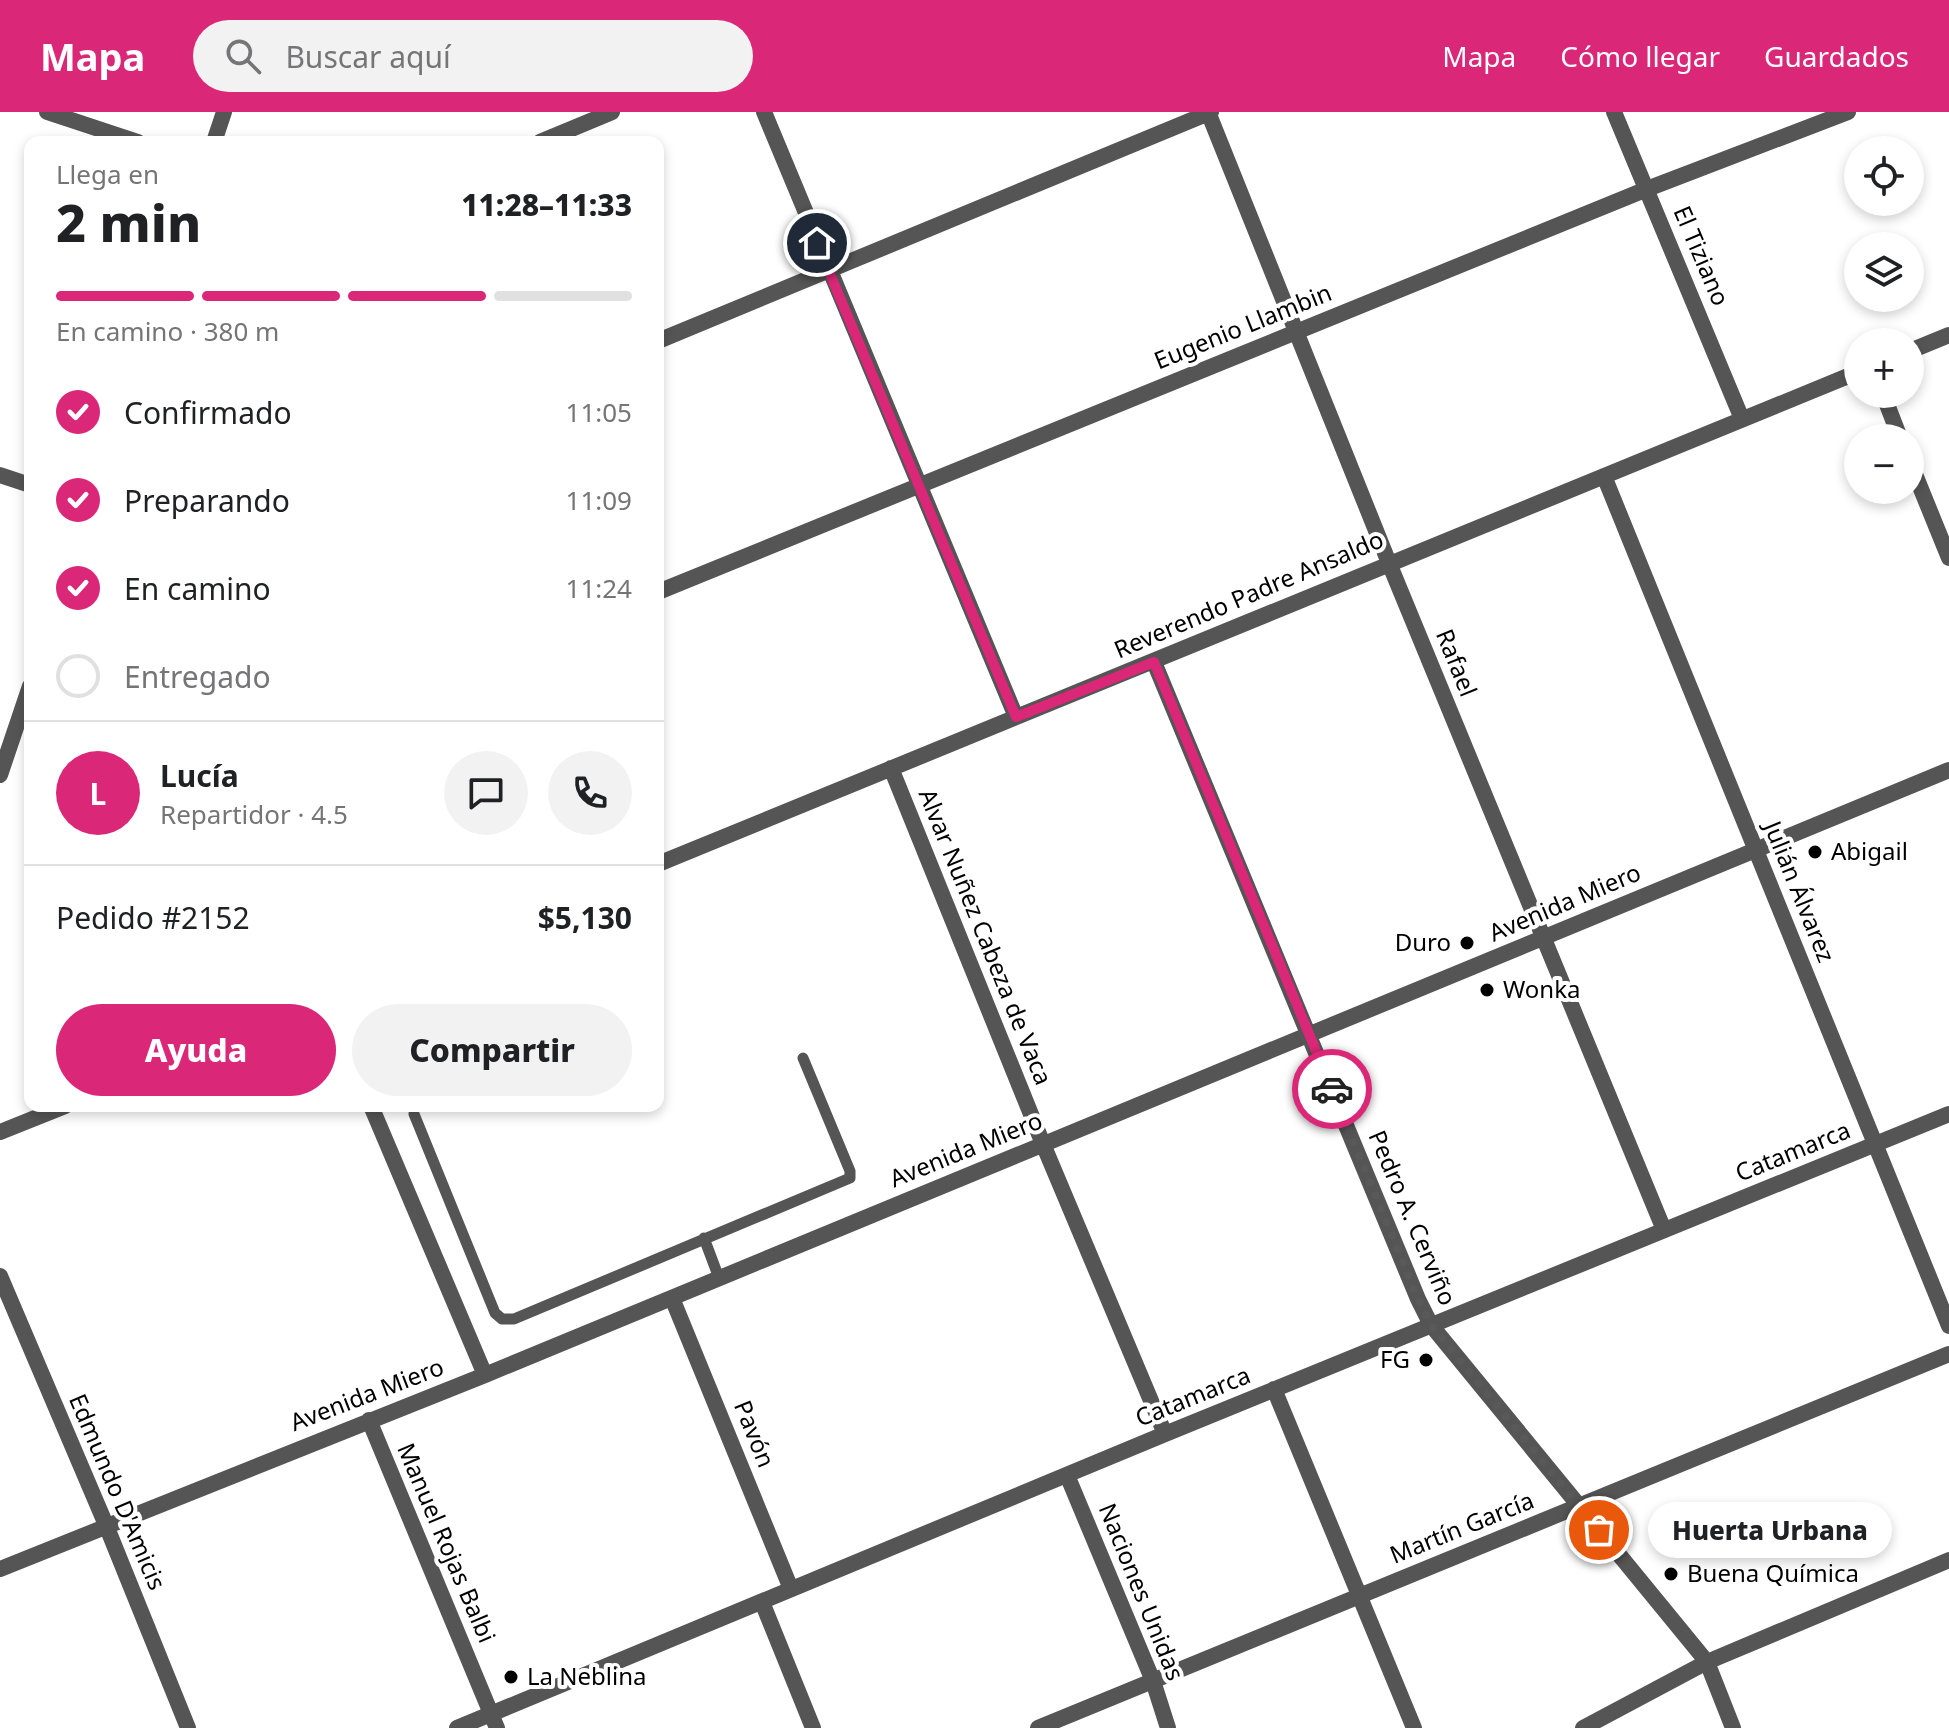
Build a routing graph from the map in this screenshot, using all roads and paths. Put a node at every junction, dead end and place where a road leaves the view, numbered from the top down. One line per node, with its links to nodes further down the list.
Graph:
1 (47, 112): 8 (street)
2 (224, 112): 9 (street)
3 (612, 112): 10 (street)
4 (764, 112): 12 (street)
5 (1209, 112): 12 (street); 13 (street, Rafael)
6 (1614, 112): 11 (street, El Tiziano)
7 (1848, 112): 11 (street, Eugenio Llambin)
8 (120, 136)
9 (216, 136)
10 (554, 136)
11 (1647, 189): 13 (street, Eugenio Llambin); 18 (street, El Tiziano)
12 (828, 269): 15 (street); 22 (street)
13 (1295, 332): 22 (street, Eugenio Llambin); 25 (street, Rafael)
14 (1949, 335): 16 (street)
15 (664, 338)
16 (1924, 345)
17 (1844, 378): 18 (street, Reverendo Padre Ansaldo)
18 (1742, 419): 20 (street, Reverendo Padre Ansaldo)
19 (0, 475): 21 (street)
20 (1604, 476): 25 (street, Reverendo Padre Ansaldo); 33 (street, Julián Álvarez)
21 (24, 483)
22 (918, 486): 26 (street, Eugenio Llambin); 29 (street)
23 (1924, 496): 24 (street)
24 (1949, 558)
25 (1389, 563): 27 (street, Reverendo Padre Ansaldo); 35 (street, Rafael)
26 (664, 590)
27 (1154, 662): 29 (street, Reverendo Padre Ansaldo); 36 (street, Pedro A. Cerviño)
28 (24, 704): 32 (street)
29 (1016, 717): 30 (street, Reverendo Padre Ansaldo)
30 (891, 768): 34 (street, Reverendo Padre Ansaldo); 43 (street, Alvar Nuñez Cabeza de Vaca)
31 (1949, 770): 33 (street, Avenida Miero)
32 (0, 775)
33 (1756, 850): 35 (street, Avenida Miero); 44 (street, Julián Álvarez)
34 (664, 862)
35 (1543, 937): 36 (street, Avenida Miero); 45 (street, Rafael)
36 (1310, 1036): 43 (street, Avenida Miero); 50 (street, Pedro A. Cerviño)
37 (803, 1058): 46 (lane)
38 (50, 1112): 42 (street)
39 (374, 1112): 53 (street)
40 (414, 1114): 46 (lane)
41 (1949, 1114): 44 (street, Catamarca)
42 (0, 1132)
43 (1043, 1144): 48 (street, Avenida Miero); 56 (street, Alvar Nuñez Cabeza de Vaca)
44 (1875, 1144): 45 (street, Catamarca); 51 (street, Julián Álvarez)
45 (1664, 1230): 50 (street, Catamarca)
46 (704, 1238): 48 (lane)
47 (0, 1276): 59 (street, Edmundo D'Amicis)
48 (719, 1278): 49 (street, Avenida Miero)
49 (672, 1298): 53 (street, Avenida Miero); 62 (street, Pavón)
50 (1431, 1325): 54 (street, Catamarca); 58 (street, Pedro A. Cerviño)
51 (1949, 1326)
52 (1949, 1354): 58 (street, Martín García)
53 (485, 1375): 55 (street, Avenida Miero)
54 (1274, 1389): 56 (street, Catamarca); 63 (street)
55 (369, 1420): 59 (street, Avenida Miero); 67 (street, Manuel Rojas Balbi)
56 (1165, 1434): 57 (street, Catamarca)
57 (1067, 1475): 62 (street, Catamarca); 66 (street, Naciones Unidas)
58 (1579, 1506): 63 (street, Martín García); 65 (street, Pedro A. Cerviño)
59 (106, 1525): 61 (street, Avenida Miero); 68 (street, Edmundo D'Amicis)
60 (1949, 1560): 65 (street)
61 (0, 1569)
62 (791, 1589): 64 (street, Catamarca)
63 (1360, 1595): 66 (street, Martín García); 73 (street)
64 (762, 1602): 67 (street, Catamarca); 70 (street)
65 (1707, 1662): 74 (street); 75 (street, Pedro A. Cerviño)
66 (1153, 1681): 71 (street, Martín García); 72 (street, Naciones Unidas)
67 (494, 1721): 69 (street, Catamarca)
68 (188, 1728)
69 (457, 1728)
70 (813, 1728)
71 (1038, 1728)
72 (1168, 1728)
73 (1414, 1728)
74 (1583, 1728)
75 (1733, 1728)

